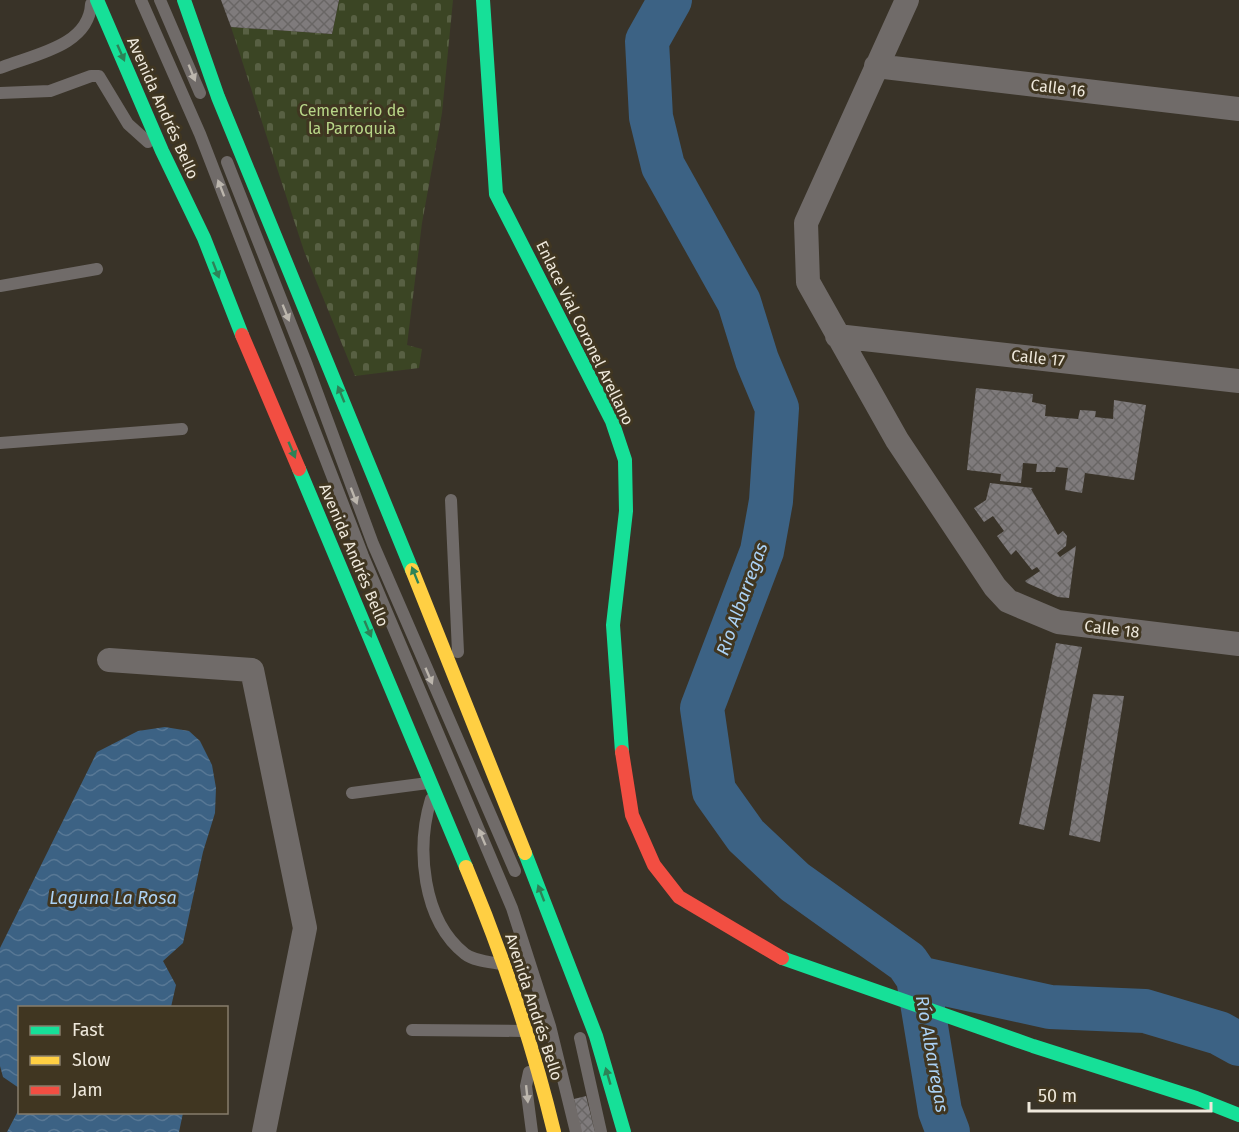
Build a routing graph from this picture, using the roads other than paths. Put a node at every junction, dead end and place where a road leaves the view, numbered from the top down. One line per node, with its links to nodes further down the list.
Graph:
1 (91, 0): 9 (lane)
2 (97, 0): 15 (main road, Avenida Andrés Bello, one-way to 15)
3 (141, 0): 41 (lane, one-way to 3)
4 (160, 0): 11 (lane, one-way to 11)
5 (184, 0): 17 (main road)
6 (483, 0): 37 (main road, Enlace Vial Coronel Arellano)
7 (907, 0): 8 (street, Calle 18)
8 (876, 66): 12 (street, Calle 16); 21 (street, Calle 18)
9 (0, 68)
10 (0, 93): 15 (lane)
11 (203, 102)
12 (1239, 109)
13 (241, 116): 17 (main road)
14 (221, 145): 31 (lane, one-way to 31)
15 (162, 151): 18 (main road, Avenida Andrés Bello)
16 (183, 163): 18 (main road)
17 (256, 189): 28 (main road, one-way to 17)
18 (204, 237): 29 (main road, Avenida Andrés Bello, one-way to 29)
19 (97, 269): 20 (lane)
20 (0, 286)
21 (837, 336): 22 (street, Calle 17); 26 (street, Calle 18)
22 (1239, 381)
23 (182, 429): 24 (lane)
24 (0, 443)
25 (451, 500): 28 (lane)
26 (1239, 644)
27 (109, 660): 38 (street)
28 (459, 683): 43 (main road, one-way to 28)
29 (433, 786): 30 (lane); 32 (main road, Avenida Andrés Bello); 32 (lane)
30 (352, 793)
31 (518, 879)
32 (504, 965): 35 (main road, Avenida Andrés Bello)
33 (574, 1023): 42 (lane)
34 (412, 1030): 35 (lane)
35 (527, 1031): 36 (main road, Avenida Andrés Bello)
36 (536, 1058): 39 (lane, one-way to 39); 40 (main road, Avenida Andrés Bello)
37 (1239, 1114)
38 (264, 1132)
39 (532, 1132)
40 (554, 1132)
41 (576, 1132)
42 (601, 1132)
43 (624, 1132)

